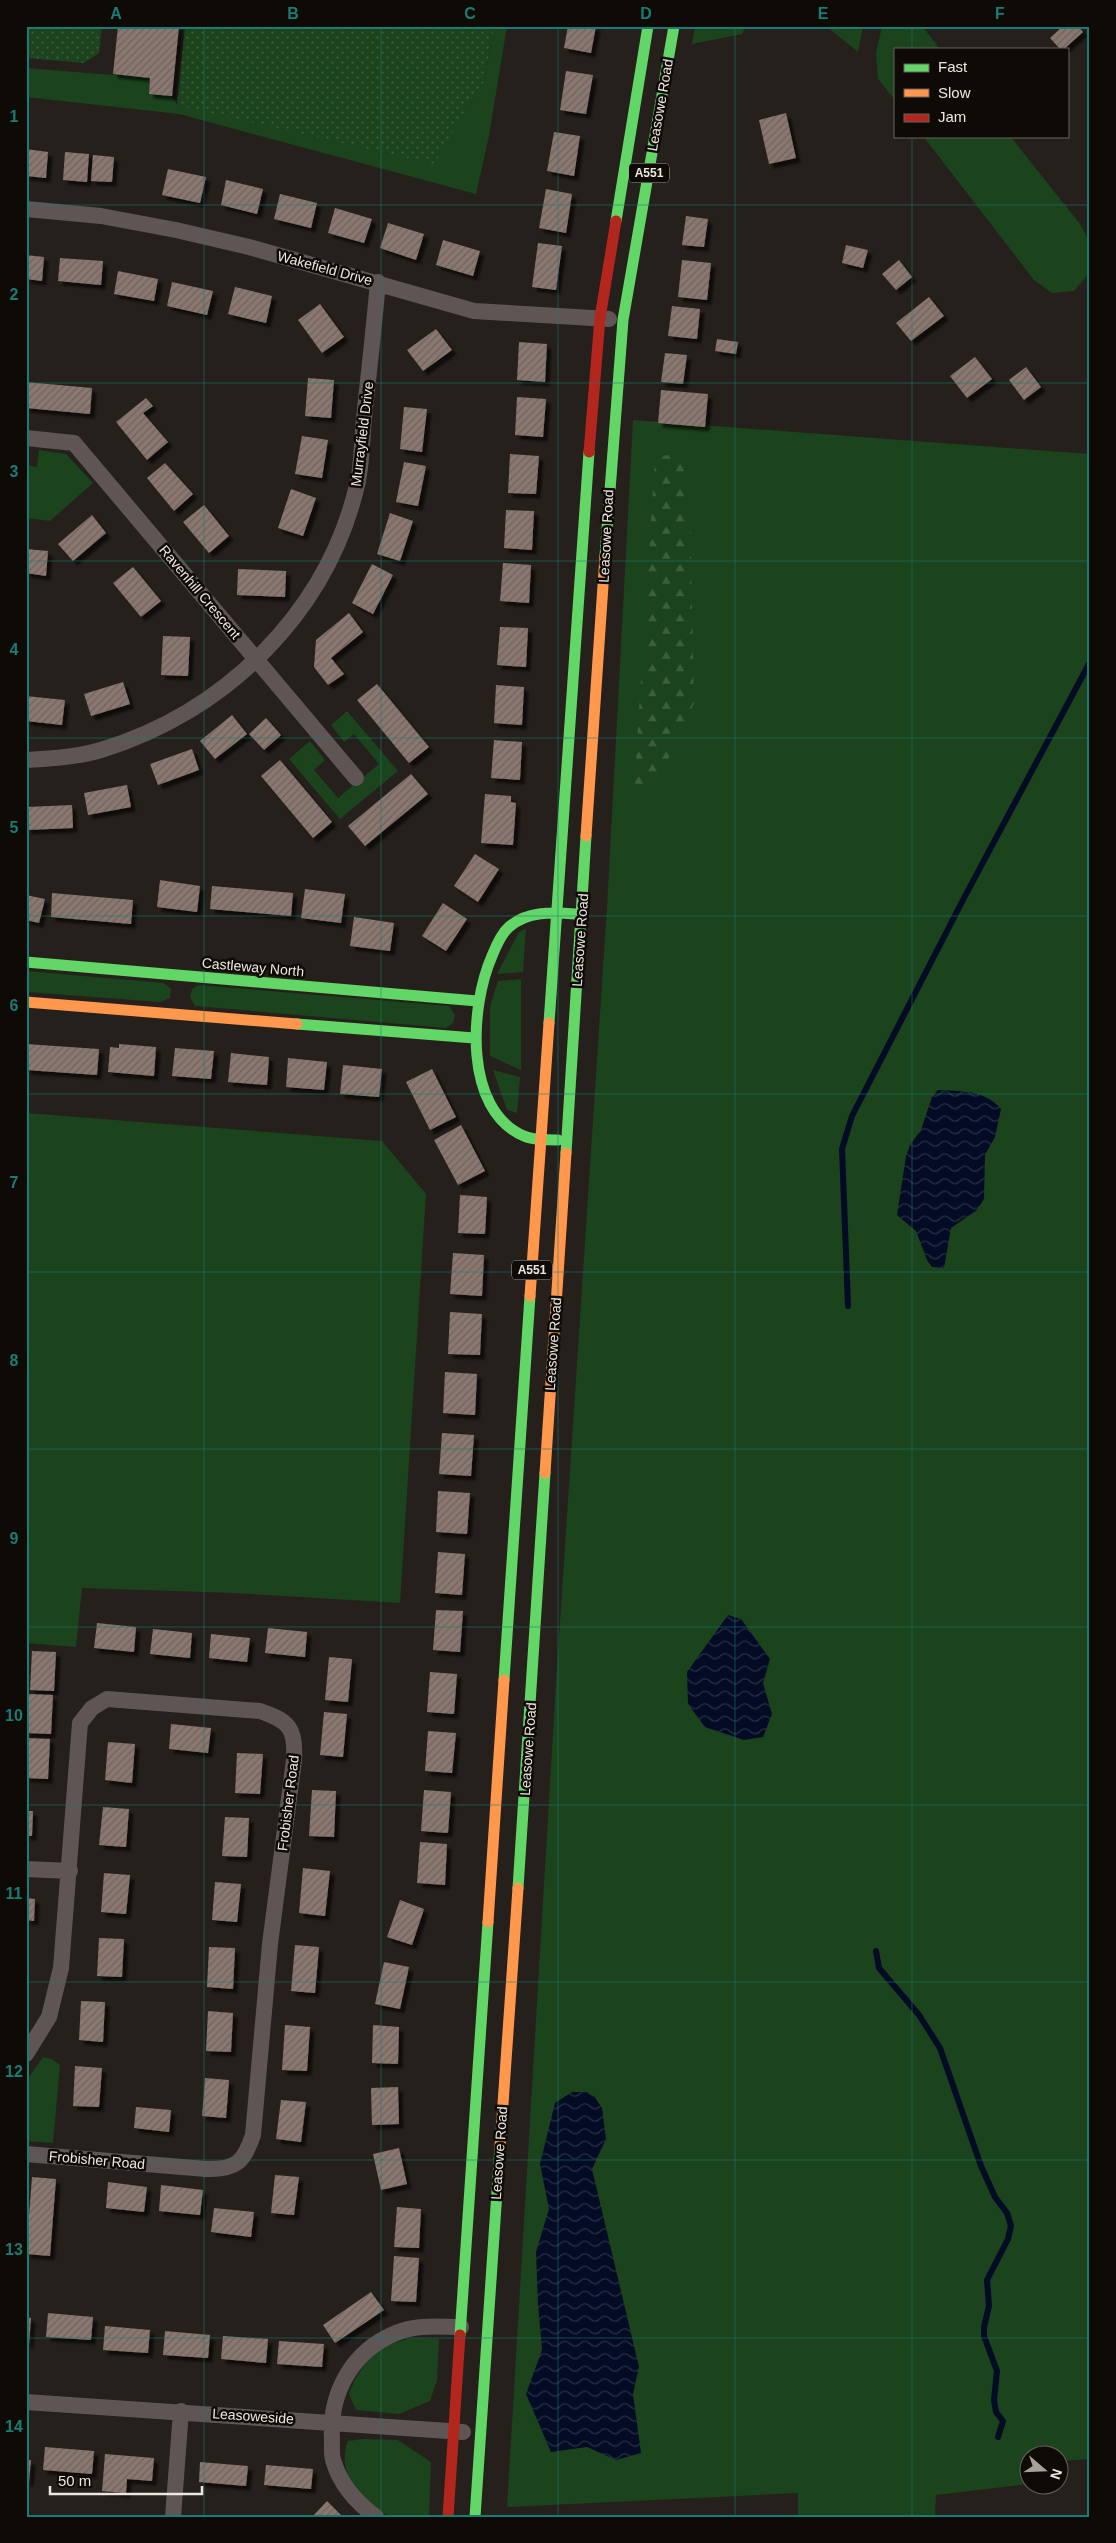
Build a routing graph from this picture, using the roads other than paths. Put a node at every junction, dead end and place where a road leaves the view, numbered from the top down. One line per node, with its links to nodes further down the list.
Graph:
1 (648, 26): 5 (main road, Leasowe Road / A551)
2 (674, 26): 6 (main road, Leasowe Road / A551)
3 (26, 209): 4 (street, Wakefield Drive)
4 (378, 282): 5 (street, Wakefield Drive); 8 (street, Murrayfield Drive)
5 (600, 318): 6 (street, Wakefield Drive); 11 (main road, Leasowe Road / A551)
6 (623, 320): 12 (main road, Leasowe Road / A551)
7 (26, 438): 8 (street, Ravenhill Crescent)
8 (257, 659): 9 (street, Murrayfield Drive); 10 (street, Ravenhill Crescent)
9 (26, 760)
10 (356, 778)
11 (556, 913): 12 (main road); 14 (main road, Leasowe Road); 17 (main road, Leasowe Road / A551)
12 (582, 915): 18 (main road, Leasowe Road / A551)
13 (26, 962): 14 (main road, Castleway North)
14 (477, 1001): 16 (main road, Leasowe Road)
15 (26, 1002): 16 (main road)
16 (474, 1038): 17 (main road, Leasowe Road)
17 (541, 1139): 18 (main road); 24 (main road, Leasowe Road / A551)
18 (567, 1141): 29 (main road, Leasowe Road / A551)
19 (26, 1869): 20 (street)
20 (70, 1871): 21 (street, Frobisher Road); 23 (street, Frobisher Road)
21 (33, 2034): 22 (street, Frobisher Road)
22 (26, 2054)
23 (26, 2154)
24 (461, 2328): 27 (street); 28 (main road, Leasowe Road / A551)
25 (26, 2402): 26 (street, Leasoweside)
26 (181, 2411): 27 (street, Leasoweside); 30 (street)
27 (331, 2422): 28 (street, Leasoweside); 31 (street)
28 (454, 2431): 29 (street, Leasoweside); 32 (main road, Leasowe Road / A551)
29 (480, 2433): 33 (main road, Leasowe Road / A551)
30 (173, 2517)
31 (376, 2517)
32 (448, 2517)
33 (475, 2517)

